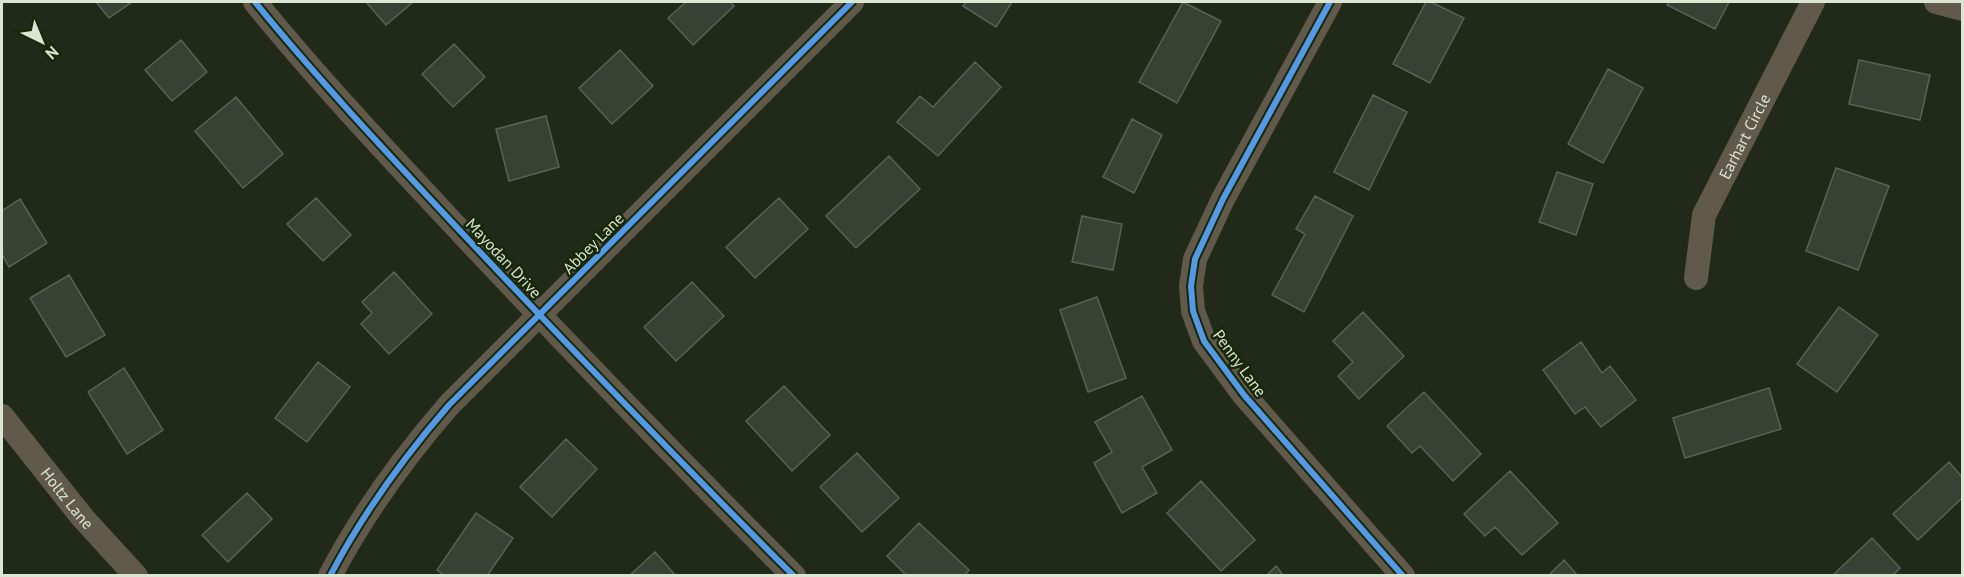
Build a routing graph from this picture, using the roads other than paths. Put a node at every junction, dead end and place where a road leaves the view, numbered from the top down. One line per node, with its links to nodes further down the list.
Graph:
1 (255, 2): 8 (street, Mayodan Drive)
2 (852, 2): 8 (street, Abbey Lane)
3 (1330, 2): 13 (street, Penny Lane)
4 (1813, 2): 7 (street, Earhart Circle)
5 (1936, 2): 6 (street)
6 (1962, 9)
7 (1696, 278)
8 (540, 316): 11 (street, Abbey Lane); 12 (street, Mayodan Drive)
9 (2, 416): 10 (street, Holtz Lane)
10 (136, 576)
11 (330, 576)
12 (794, 576)
13 (1403, 576)

